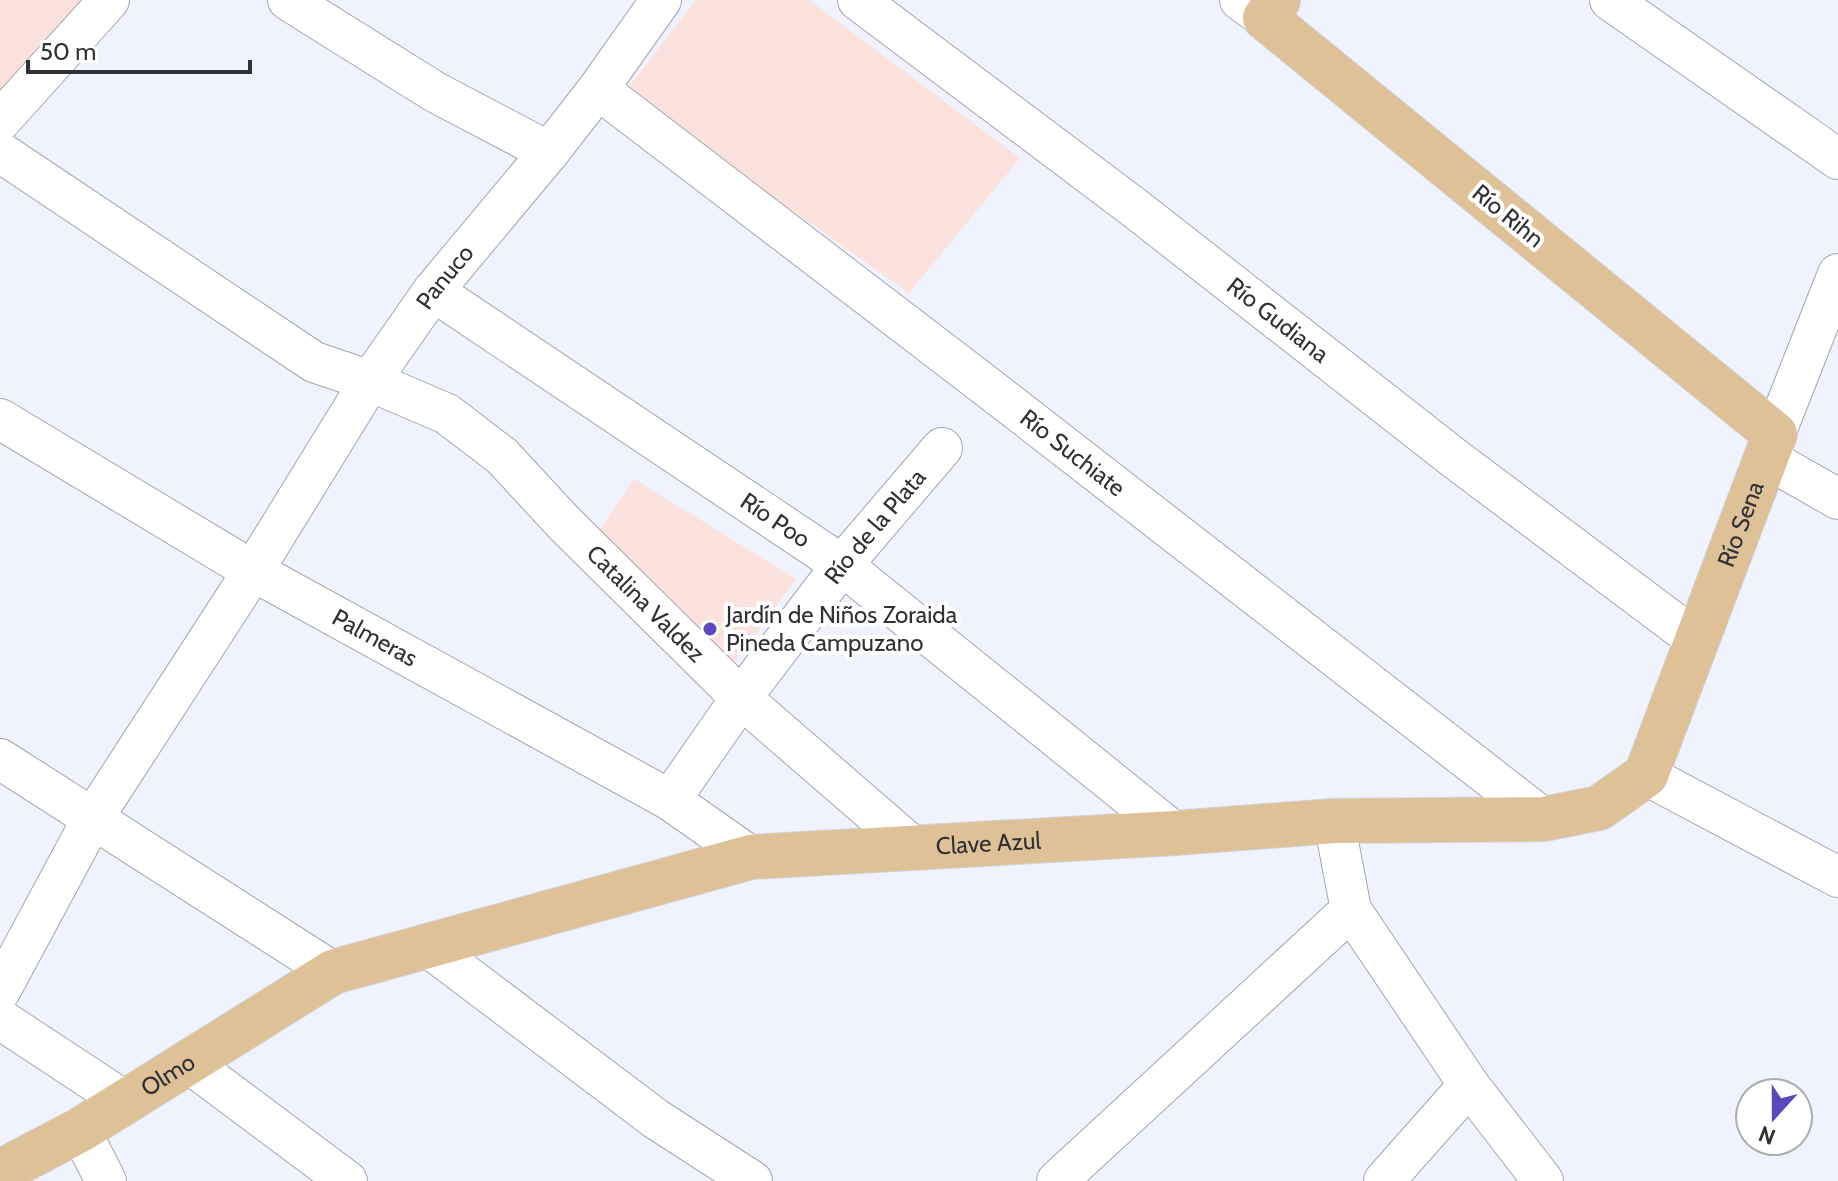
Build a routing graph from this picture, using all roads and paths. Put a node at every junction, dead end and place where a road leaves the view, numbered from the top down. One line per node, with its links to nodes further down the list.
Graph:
1 (109, 0): 8 (street)
2 (288, 0): 10 (street)
3 (661, 0): 7 (street, Panuco)
4 (858, 0): 21 (street, Río Gudiana)
5 (1610, 0): 11 (street)
6 (1261, 6): 16 (main road, Río Rihn)
7 (598, 89): 10 (street, Panuco); 27 (street, Río Suchiate)
8 (0, 121)
9 (0, 152): 14 (street, Catalina Valdez)
10 (549, 152): 13 (street, Panuco)
11 (1838, 159)
12 (1838, 274): 16 (street, Río Sena)
13 (433, 291): 14 (street, Panuco); 19 (street, Río Poo)
14 (370, 381): 20 (street, Panuco); 22 (street, Catalina Valdez)
15 (0, 419): 20 (street, Palmeras)
16 (1770, 446): 18 (street); 21 (main road, Río Sena)
17 (942, 448): 19 (street, Río de la Plata)
18 (1838, 499)
19 (842, 565): 22 (street, Río de la Plata); 29 (street, Río Poo)
20 (253, 571): 25 (street, Palmeras); 26 (street, Panuco)
21 (1698, 641): 24 (main road, Río Sena)
22 (741, 698): 25 (street, Río de la Plata); 30 (street, Catalina Valdez)
23 (0, 759): 26 (street)
24 (1646, 775): 27 (main road, Clave Azul); 32 (street)
25 (670, 800): 31 (street, Palmeras)
26 (93, 818): 35 (street); 36 (street, Panuco)
27 (1544, 819): 28 (main road, Clave Azul)
28 (1334, 821): 29 (main road, Clave Azul); 33 (street)
29 (1175, 833): 30 (main road, Clave Azul)
30 (913, 847): 31 (main road, Clave Azul)
31 (751, 857): 34 (main road, Clave Azul)
32 (1838, 877)
33 (1351, 910): 39 (street); 46 (street)
34 (427, 946): 35 (main road, Clave Azul); 45 (street)
35 (333, 972): 38 (main road, Olmo)
36 (0, 991)
37 (0, 1019): 40 (street)
38 (189, 1063): 40 (main road, Olmo); 44 (street)
39 (1469, 1085): 47 (street); 48 (street)
40 (126, 1102): 41 (main road, Olmo)
41 (80, 1130): 42 (main road, Olmo); 43 (street)
42 (0, 1172)
43 (106, 1181)
44 (347, 1181)
45 (752, 1181)
46 (1057, 1181)
47 (1384, 1181)
48 (1543, 1181)

